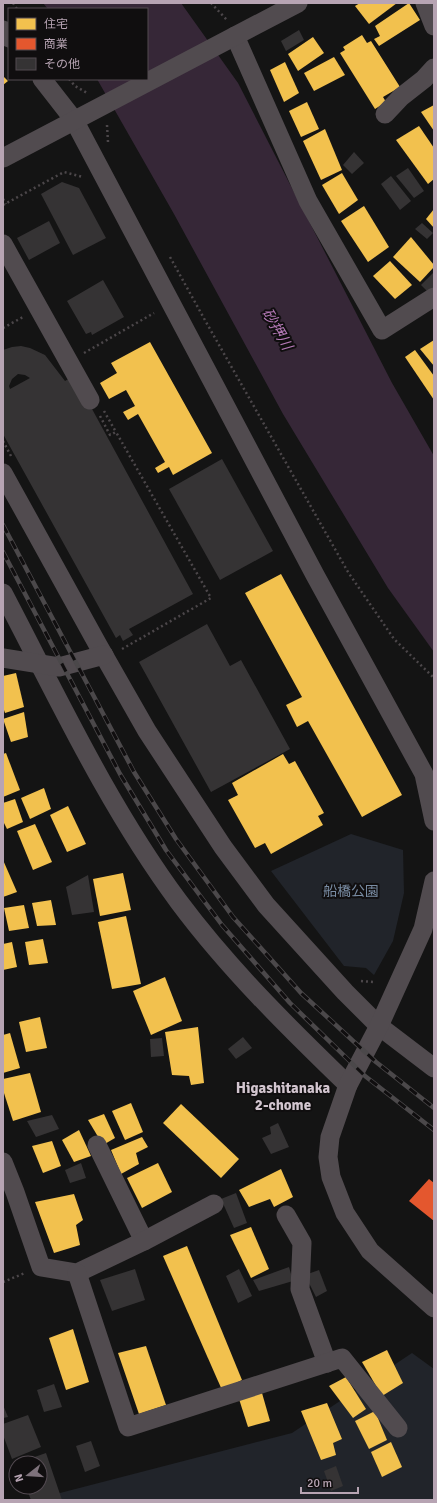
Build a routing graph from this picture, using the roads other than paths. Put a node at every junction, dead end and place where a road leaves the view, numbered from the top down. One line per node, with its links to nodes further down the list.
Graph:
1 (298, 3): 4 (street)
2 (426, 3): 3 (street)
3 (434, 26)
4 (228, 33): 6 (street); 13 (street)
5 (434, 68): 9 (street)
6 (148, 73)
7 (43, 80): 10 (street)
8 (134, 80): 10 (street)
9 (385, 114)
10 (74, 120): 11 (street); 20 (street)
11 (3, 158)
12 (3, 244): 14 (street)
13 (434, 297)
14 (95, 402)
15 (3, 473): 17 (street)
16 (3, 593): 19 (street)
17 (110, 653): 19 (street); 22 (street)
18 (3, 658): 19 (street)
19 (40, 664): 24 (street)
20 (434, 822)
21 (434, 881): 22 (street)
22 (379, 1026): 23 (street); 24 (street)
23 (434, 1068)
24 (348, 1085): 31 (street)
25 (97, 1145): 29 (street)
26 (3, 1162): 30 (street)
27 (214, 1204): 29 (street)
28 (286, 1215): 32 (street)
29 (144, 1241): 30 (street)
30 (77, 1273): 32 (street)
31 (434, 1308)
32 (327, 1363): 33 (street)
33 (398, 1428)

